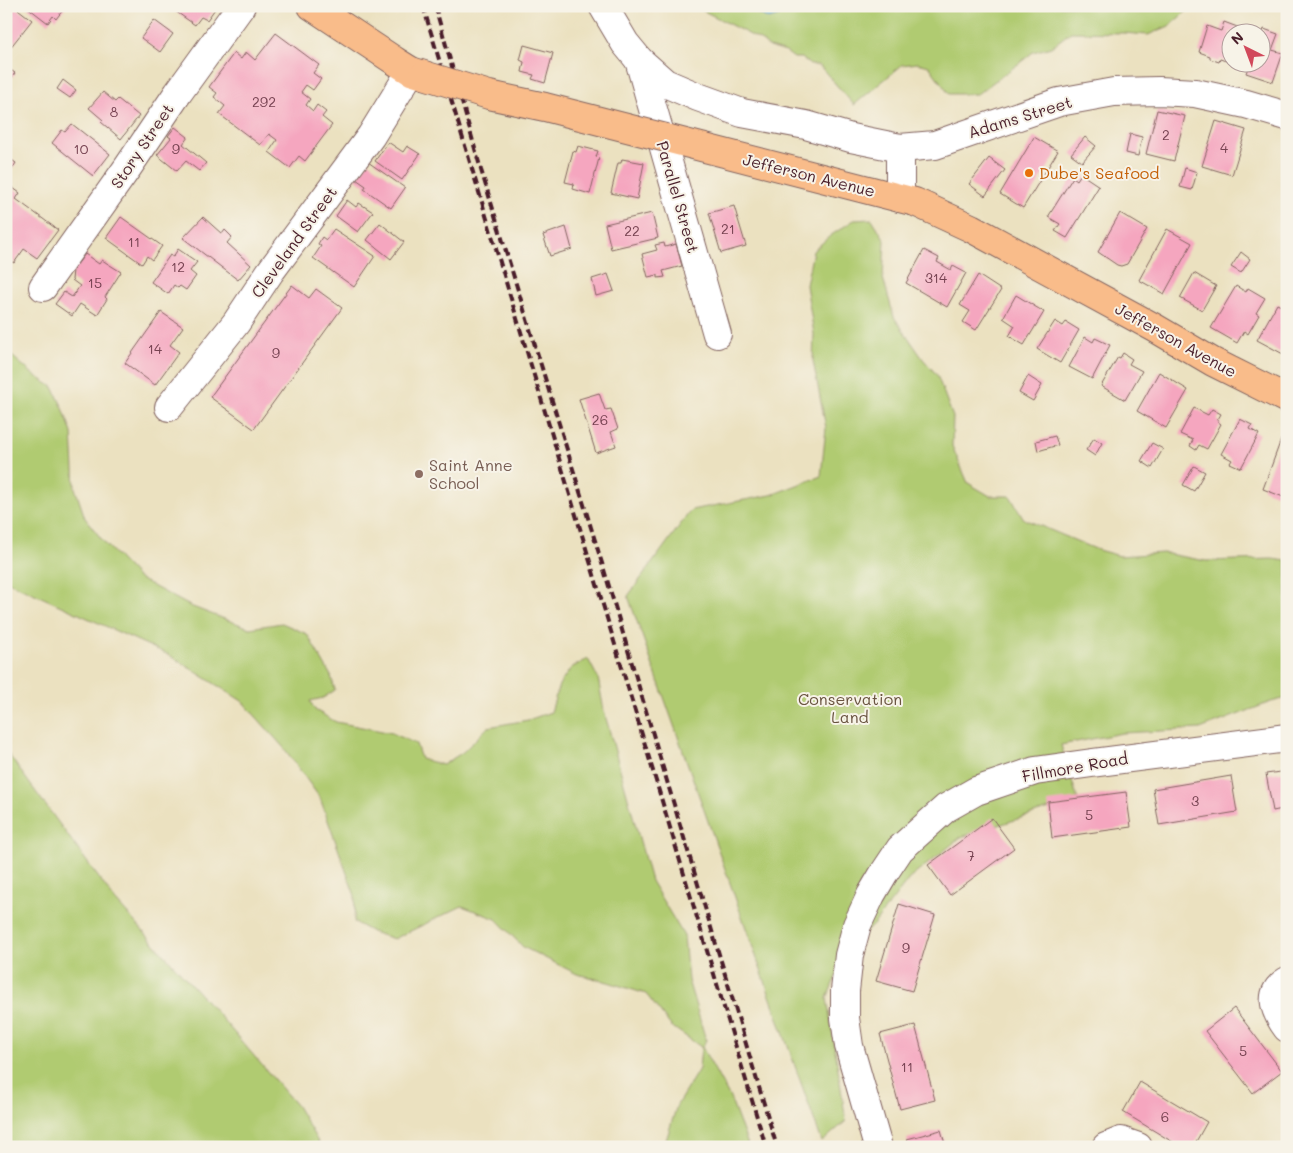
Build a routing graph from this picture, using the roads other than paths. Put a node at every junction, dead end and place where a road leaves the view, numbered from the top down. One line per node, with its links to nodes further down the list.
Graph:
1 (241, 6): 9 (street, Story Street)
2 (312, 6): 5 (main road, Jefferson Avenue)
3 (603, 6): 4 (street, Parallel Street)
4 (639, 60): 7 (street, Parallel Street); 10 (street, Parallel Street)
5 (417, 73): 8 (main road, Jefferson Avenue, bridge); 12 (street, Cleveland Street)
6 (1287, 116): 7 (street, Adams Street)
7 (900, 148): 8 (street)
8 (891, 196): 11 (main road, Jefferson Avenue)
9 (43, 287)
10 (717, 334)
11 (1287, 399)
12 (169, 407)
13 (1287, 738): 16 (street, Fillmore Road)
14 (1287, 981): 15 (street)
15 (1287, 1028)
16 (878, 1147)
17 (1106, 1147): 18 (street)
18 (1138, 1147)

